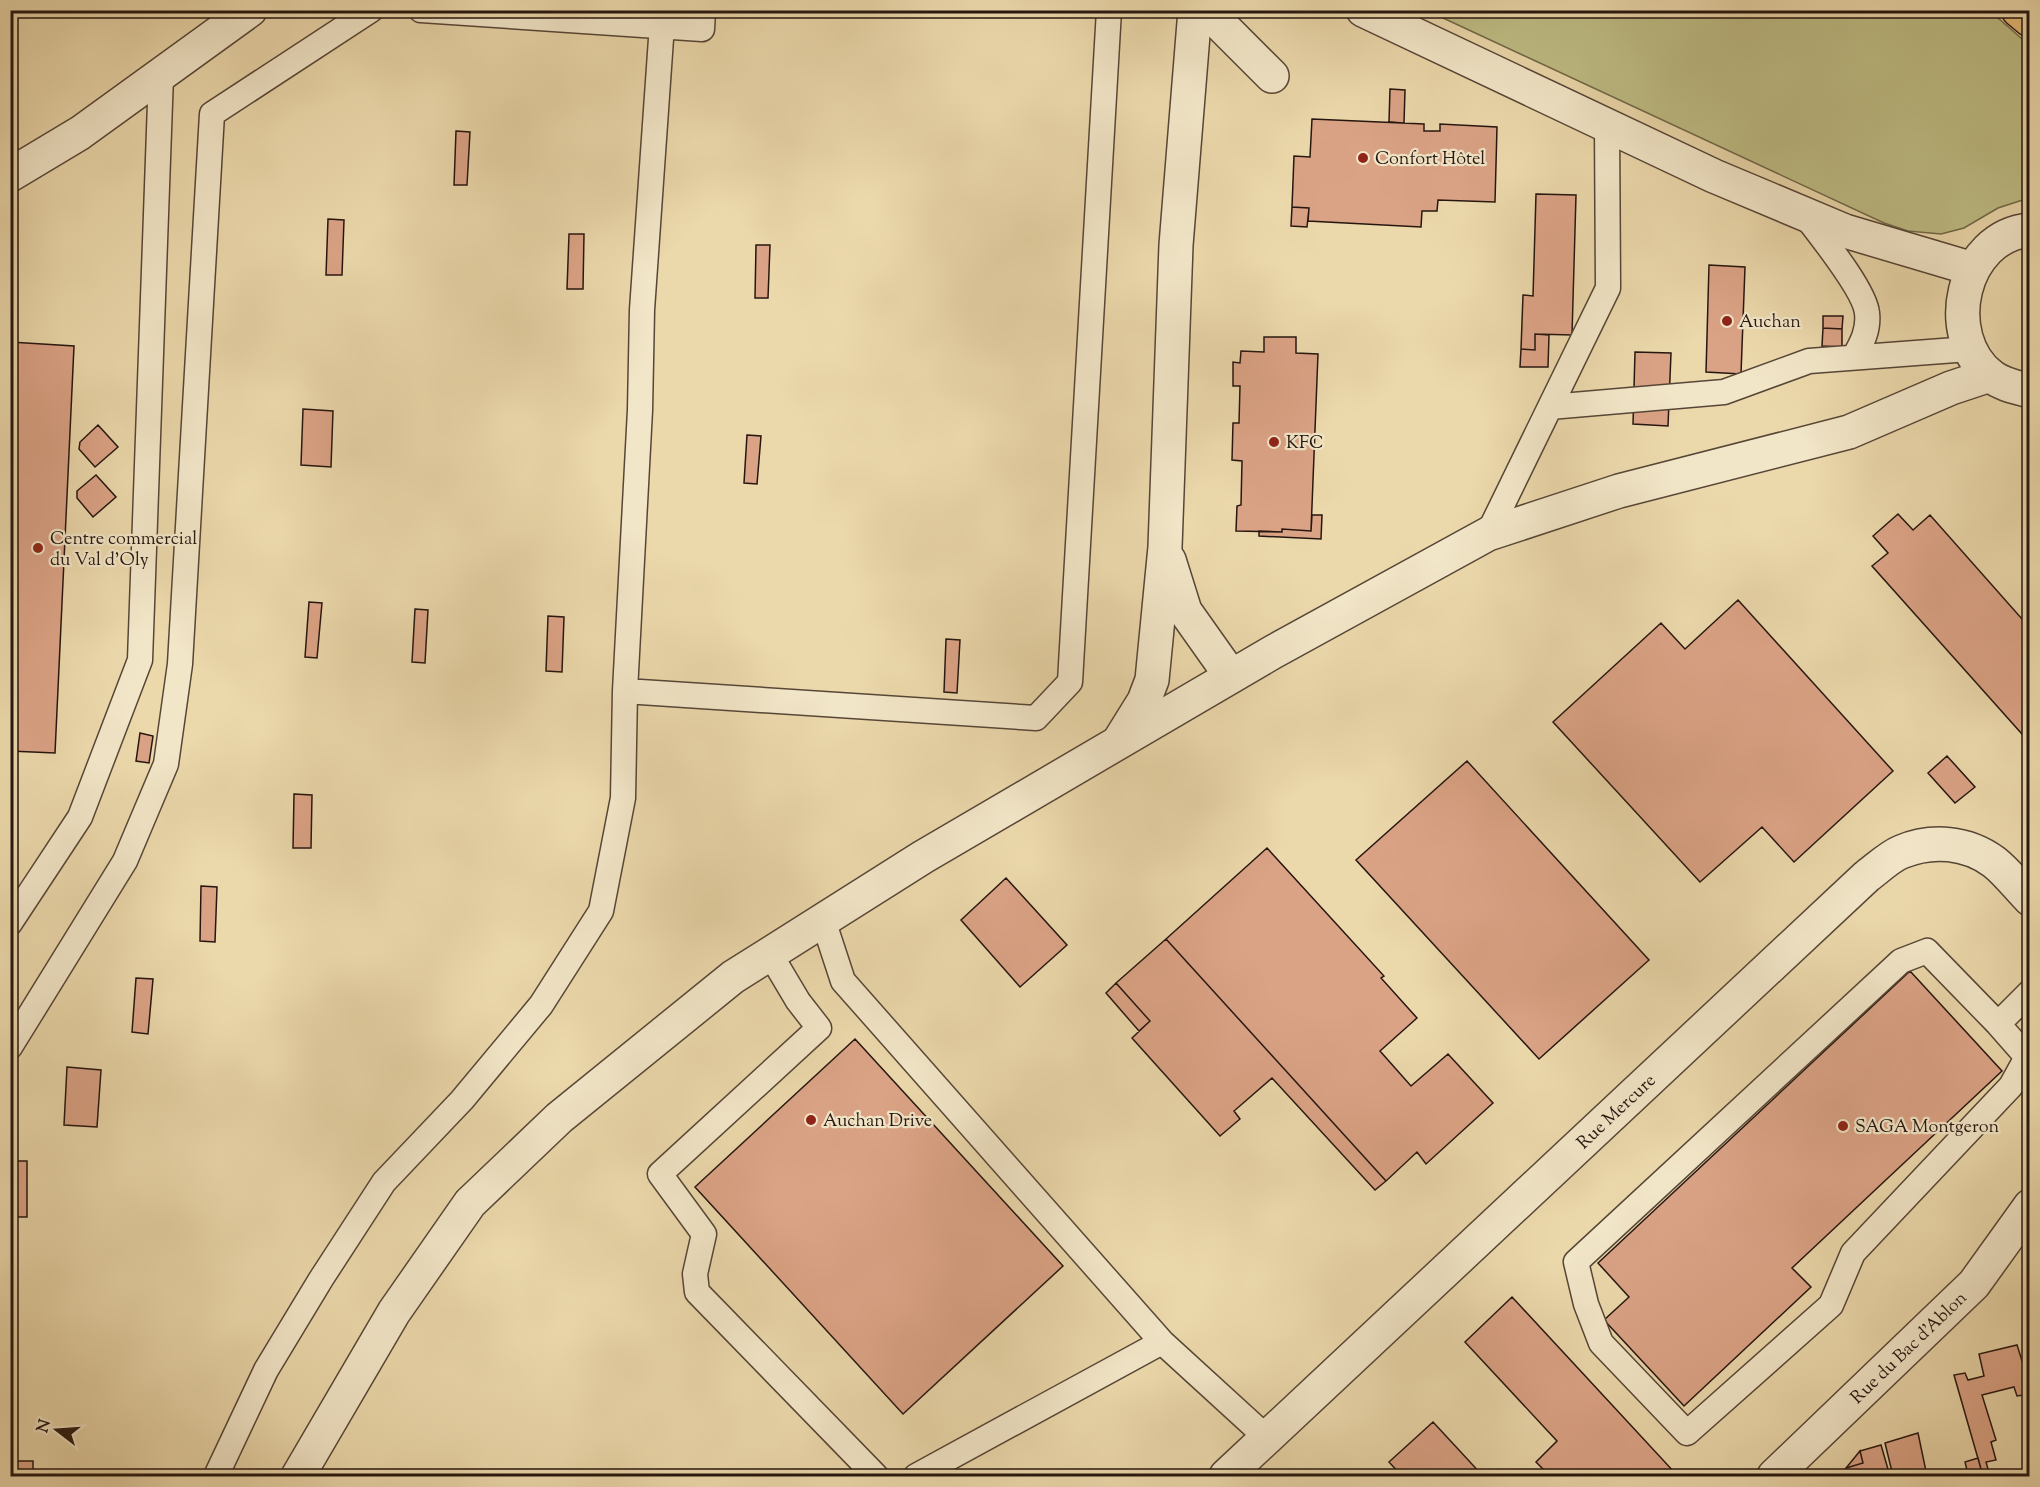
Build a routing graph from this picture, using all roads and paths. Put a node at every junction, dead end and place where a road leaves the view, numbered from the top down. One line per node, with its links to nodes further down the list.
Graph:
1 (250, 10): 12 (street)
2 (371, 10): 35 (lane)
3 (421, 10): 10 (lane)
4 (703, 10): 10 (lane)
5 (1109, 10): 27 (lane)
6 (1195, 10): 25 (street)
7 (1206, 10): 13 (street)
8 (1363, 10): 14 (street)
9 (2018, 10): 11 (main road)
10 (662, 18): 27 (lane)
11 (2030, 20)
12 (161, 75): 15 (street); 31 (lane)
13 (1272, 76)
14 (1607, 125): 16 (street); 23 (lane)
15 (10, 175)
16 (1804, 214): 18 (street); 20 (lane)
17 (2030, 230): 18 (street)
18 (1973, 269): 19 (street)
19 (1970, 349): 20 (lane); 21 (street)
20 (1854, 357): 23 (lane)
21 (1990, 375): 22 (street); 24 (street)
22 (2030, 391)
23 (1550, 406): 24 (lane)
24 (1488, 534): 26 (street)
25 (1165, 547): 26 (street); 28 (street)
26 (1231, 676): 28 (street)
27 (625, 691): 39 (lane)
28 (1119, 742): 30 (street)
29 (2030, 899): 38 (street, Rue Mercure)
30 (823, 920): 32 (street); 37 (lane)
31 (10, 923)
32 (770, 954): 40 (street); 41 (lane)
33 (2030, 992): 34 (lane)
34 (1998, 1024): 34 (lane)
35 (10, 1047)
36 (2030, 1206): 44 (street, Rue du Bac d'Ablon)
37 (1162, 1342): 38 (lane); 42 (lane)
38 (1267, 1438): 43 (street, Rue Mercure)
39 (216, 1476)
40 (298, 1476)
41 (876, 1476)
42 (916, 1476)
43 (1226, 1476)
44 (1774, 1476)

